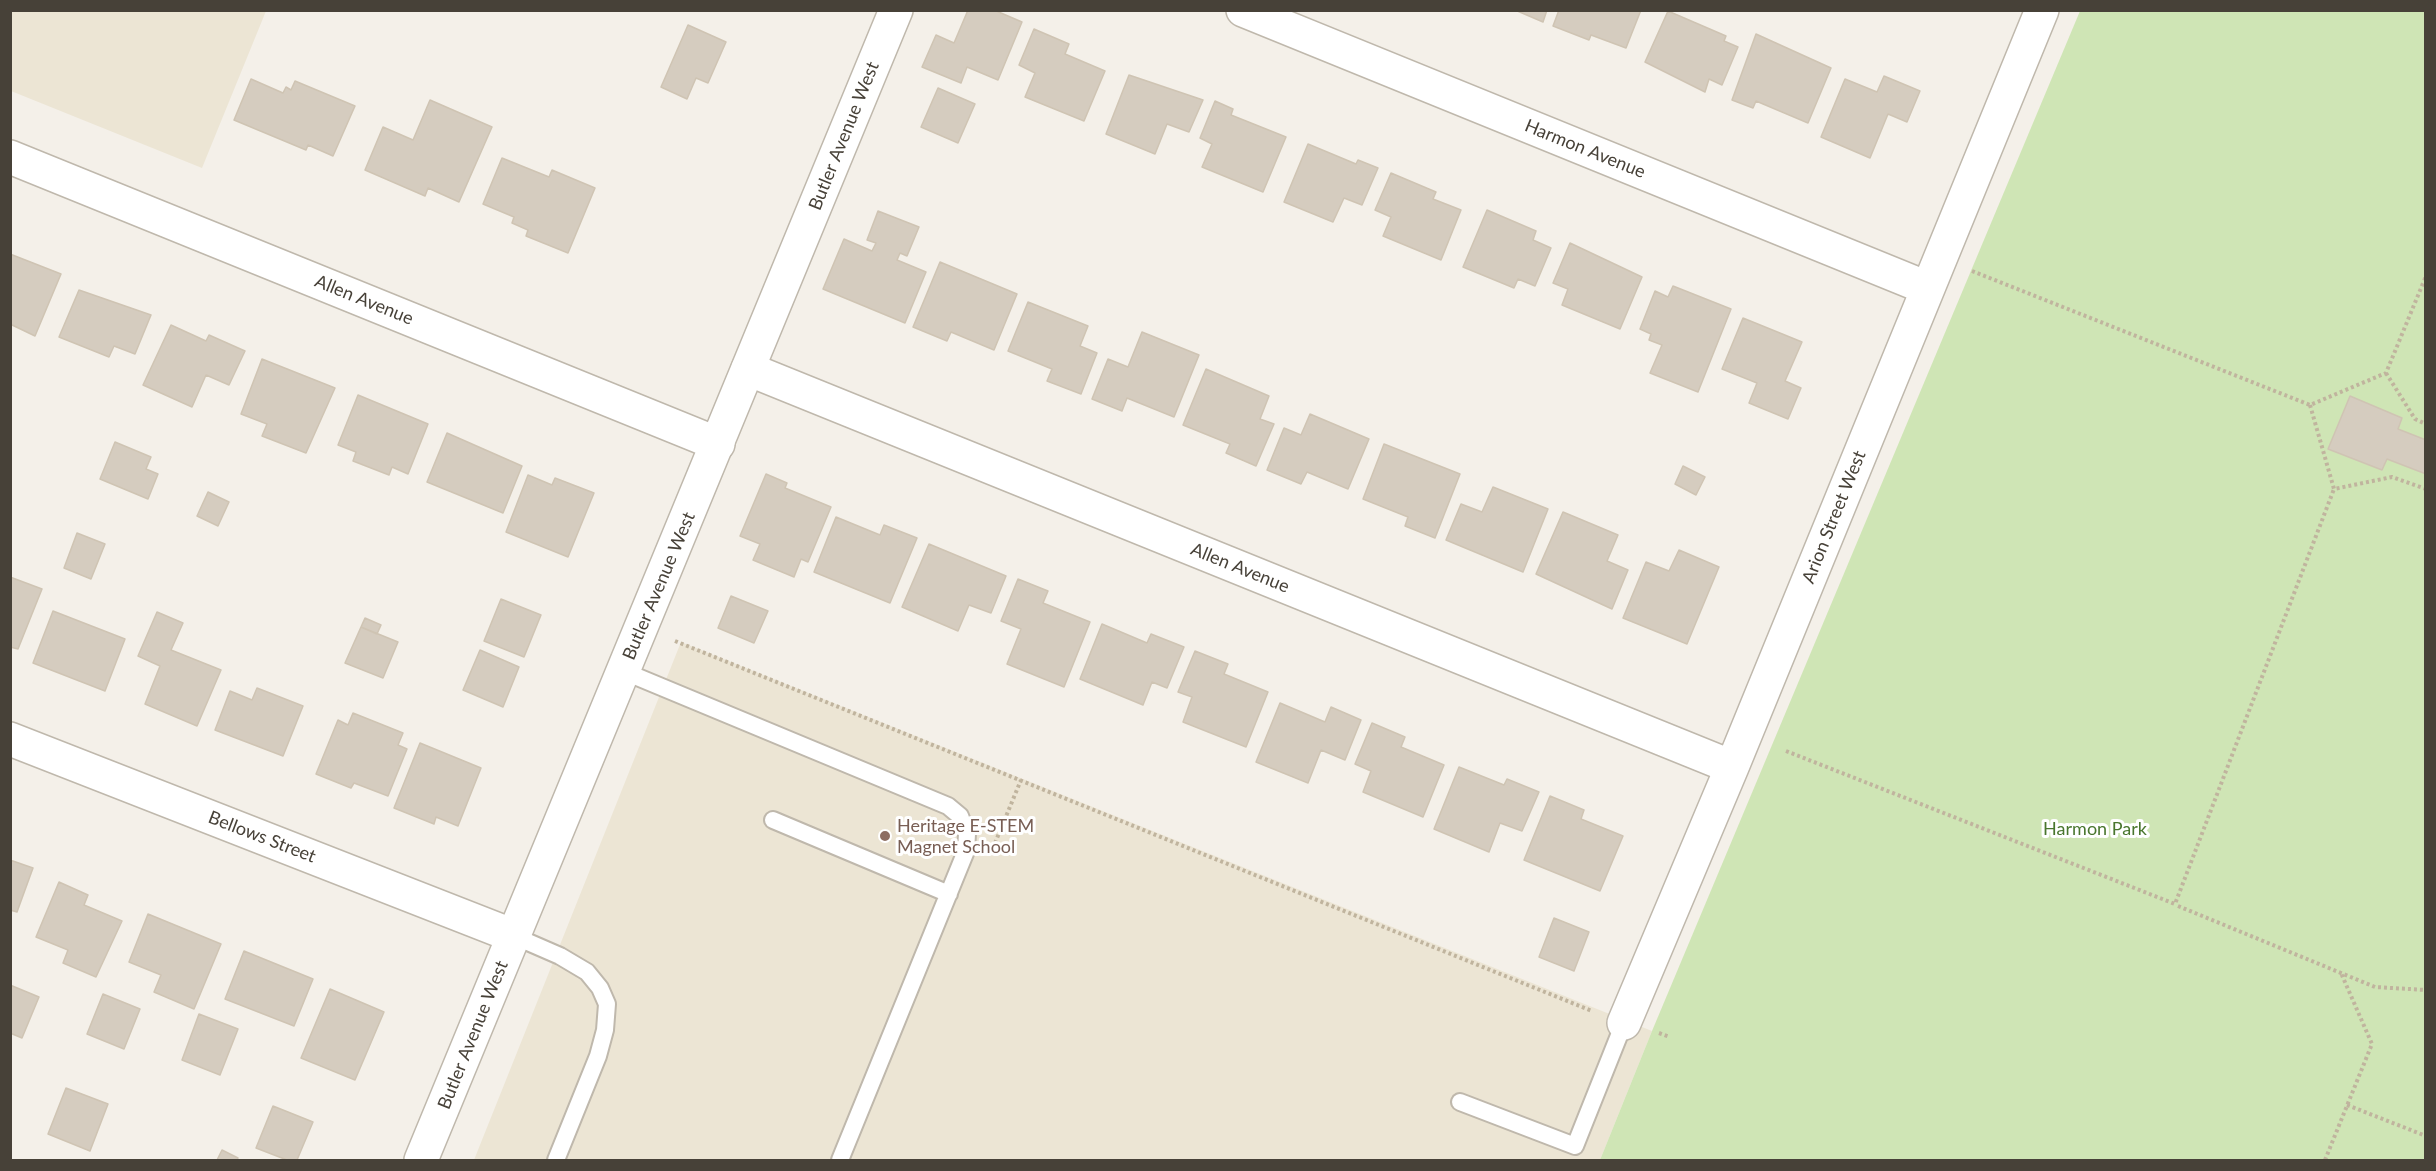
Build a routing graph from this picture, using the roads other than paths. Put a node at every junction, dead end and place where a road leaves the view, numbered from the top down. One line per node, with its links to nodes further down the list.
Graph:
1 (896, 10): 6 (street, Butler Avenue West)
2 (1243, 10): 5 (street, Harmon Avenue)
3 (2042, 10): 5 (street, Arion Street West)
4 (10, 157): 7 (street, Allen Avenue)
5 (1927, 288): 10 (street, Arion Street West)
6 (748, 369): 7 (street, Butler Avenue West); 10 (street, Allen Avenue)
7 (718, 444): 8 (street, Butler Avenue West)
8 (623, 671): 12 (lane); 13 (street, Butler Avenue West)
9 (10, 739): 13 (street, Bellows Street)
10 (1732, 767): 14 (street, Arion Street West)
11 (773, 820): 12 (lane)
12 (949, 894): 18 (lane)
13 (514, 936): 16 (street, Butler Avenue West); 17 (lane)
14 (1624, 1023): 15 (lane)
15 (1460, 1102)
16 (421, 1161)
17 (556, 1161)
18 (840, 1161)

